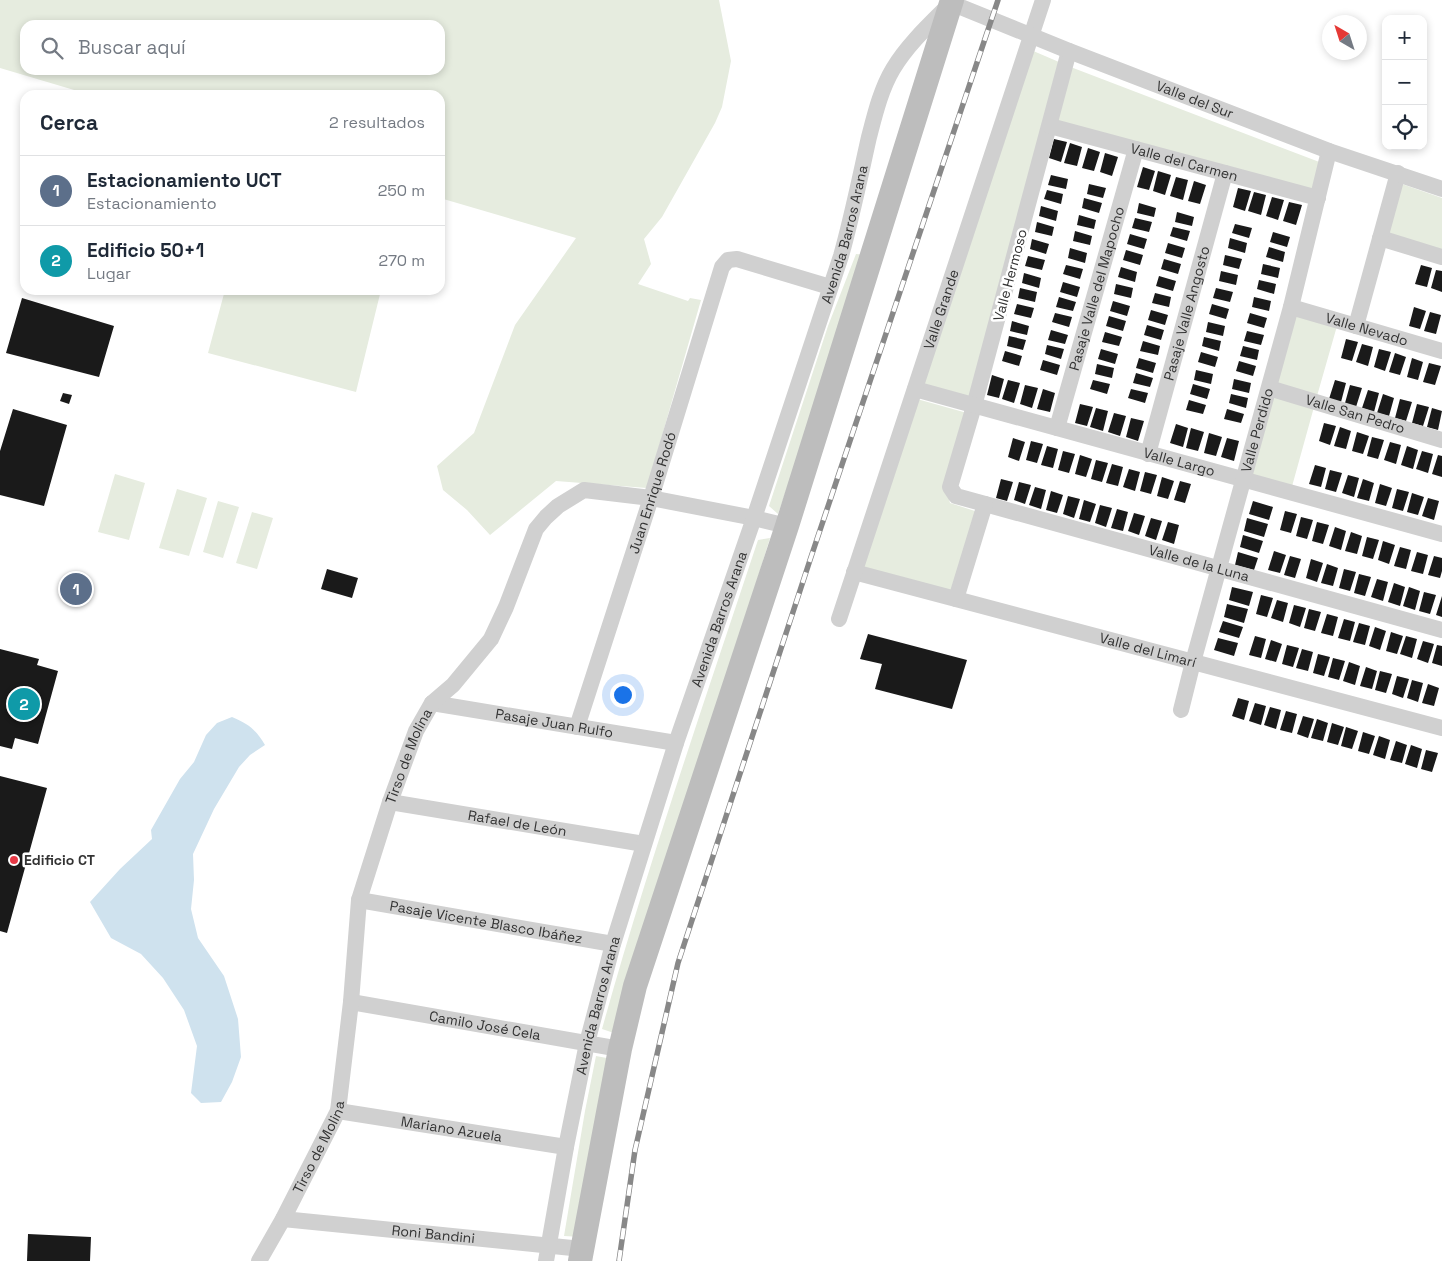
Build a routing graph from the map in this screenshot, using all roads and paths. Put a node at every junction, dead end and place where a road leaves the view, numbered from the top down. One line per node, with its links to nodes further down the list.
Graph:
1 (1044, 0): 3 (street, Valle Grande)
2 (952, 1): 3 (street, Valle del Sur); 14 (street, Avenida Barros Arana); 29 (main road)
3 (1032, 35): 4 (street, Valle del Sur); 19 (street, Valle Grande)
4 (1069, 52): 5 (street, Valle Hermoso); 7 (street, Valle del Sur)
5 (1050, 126): 6 (street, Valle del Carmen); 20 (street, Valle Hermoso)
6 (1136, 149): 8 (street, Valle del Carmen); 21 (street, Pasaje Valle del Mapocho)
7 (1329, 151): 9 (street, Valle del Sur); 11 (street, Valle Perdido)
8 (1225, 173): 11 (street, Valle del Carmen); 23 (street, Pasaje Valle Angosto)
9 (1398, 173): 10 (street, Valle del Sur); 12 (street)
10 (1442, 189)
11 (1318, 198): 15 (street, Valle Perdido)
12 (1380, 238): 13 (street); 16 (street)
13 (1442, 257)
14 (830, 287): 26 (street, Juan Enrique Rodó); 28 (street, Avenida Barros Arana)
15 (1291, 307): 16 (street, Valle Nevado); 18 (street, Valle Perdido)
16 (1356, 326): 17 (street, Valle Nevado)
17 (1442, 351)
18 (1268, 388): 22 (street, Valle San Pedro); 24 (street, Valle Perdido)
19 (915, 390): 20 (street, Valle Largo); 32 (street, Valle Grande)
20 (974, 406): 21 (street, Valle Largo); 25 (street, Valle Hermoso)
21 (1057, 428): 23 (street, Valle Largo)
22 (1442, 440)
23 (1148, 454): 24 (street, Valle Largo)
24 (1244, 480): 30 (street, Valle Largo); 31 (street, Valle Perdido)
25 (956, 496): 27 (street, Valle de la Luna)
26 (651, 498): 28 (street, Tirso de Molina); 37 (street, Tirso de Molina); 39 (street, Juan Enrique Rodó)
27 (985, 504): 31 (street, Valle de la Luna); 33 (street)
28 (754, 518): 29 (street, Tirso de Molina); 41 (street, Avenida Barros Arana)
29 (787, 526): 48 (main road)
30 (1442, 534)
31 (1218, 568): 35 (street, Valle de la Luna); 36 (street, Valle Perdido)
32 (854, 572): 33 (street, Valle del Limarí); 34 (street, Valle Grande)
33 (956, 599): 36 (street, Valle del Limarí)
34 (839, 619)
35 (1442, 630)
36 (1193, 662): 38 (street, Valle Perdido); 40 (street, Valle del Limarí)
37 (432, 703): 39 (street, Pasaje Juan Rulfo); 42 (street, Tirso de Molina)
38 (1181, 710)
39 (578, 727): 41 (street, Pasaje Juan Rulfo)
40 (1442, 728)
41 (676, 743): 43 (street, Avenida Barros Arana)
42 (390, 802): 43 (street, Rafael de León); 44 (street, Tirso de Molina)
43 (644, 844): 45 (street, Avenida Barros Arana)
44 (359, 900): 45 (street, Pasaje Vicente Blasco Ibáñez); 46 (street, Tirso de Molina)
45 (612, 944): 47 (street, Avenida Barros Arana)
46 (351, 1002): 47 (street, Camilo José Cela); 49 (street, Tirso de Molina)
47 (587, 1043): 48 (street, Camilo José Cela); 50 (street, Avenida Barros Arana)
48 (620, 1049): 53 (main road)
49 (338, 1111): 50 (street, Mariano Azuela); 51 (street, Tirso de Molina)
50 (566, 1147): 52 (street, Avenida Barros Arana)
51 (284, 1220): 52 (street, Roni Bandini); 54 (street, Tirso de Molina)
52 (547, 1253): 53 (street, Roni Bandini)
53 (581, 1255)
54 (259, 1261)

